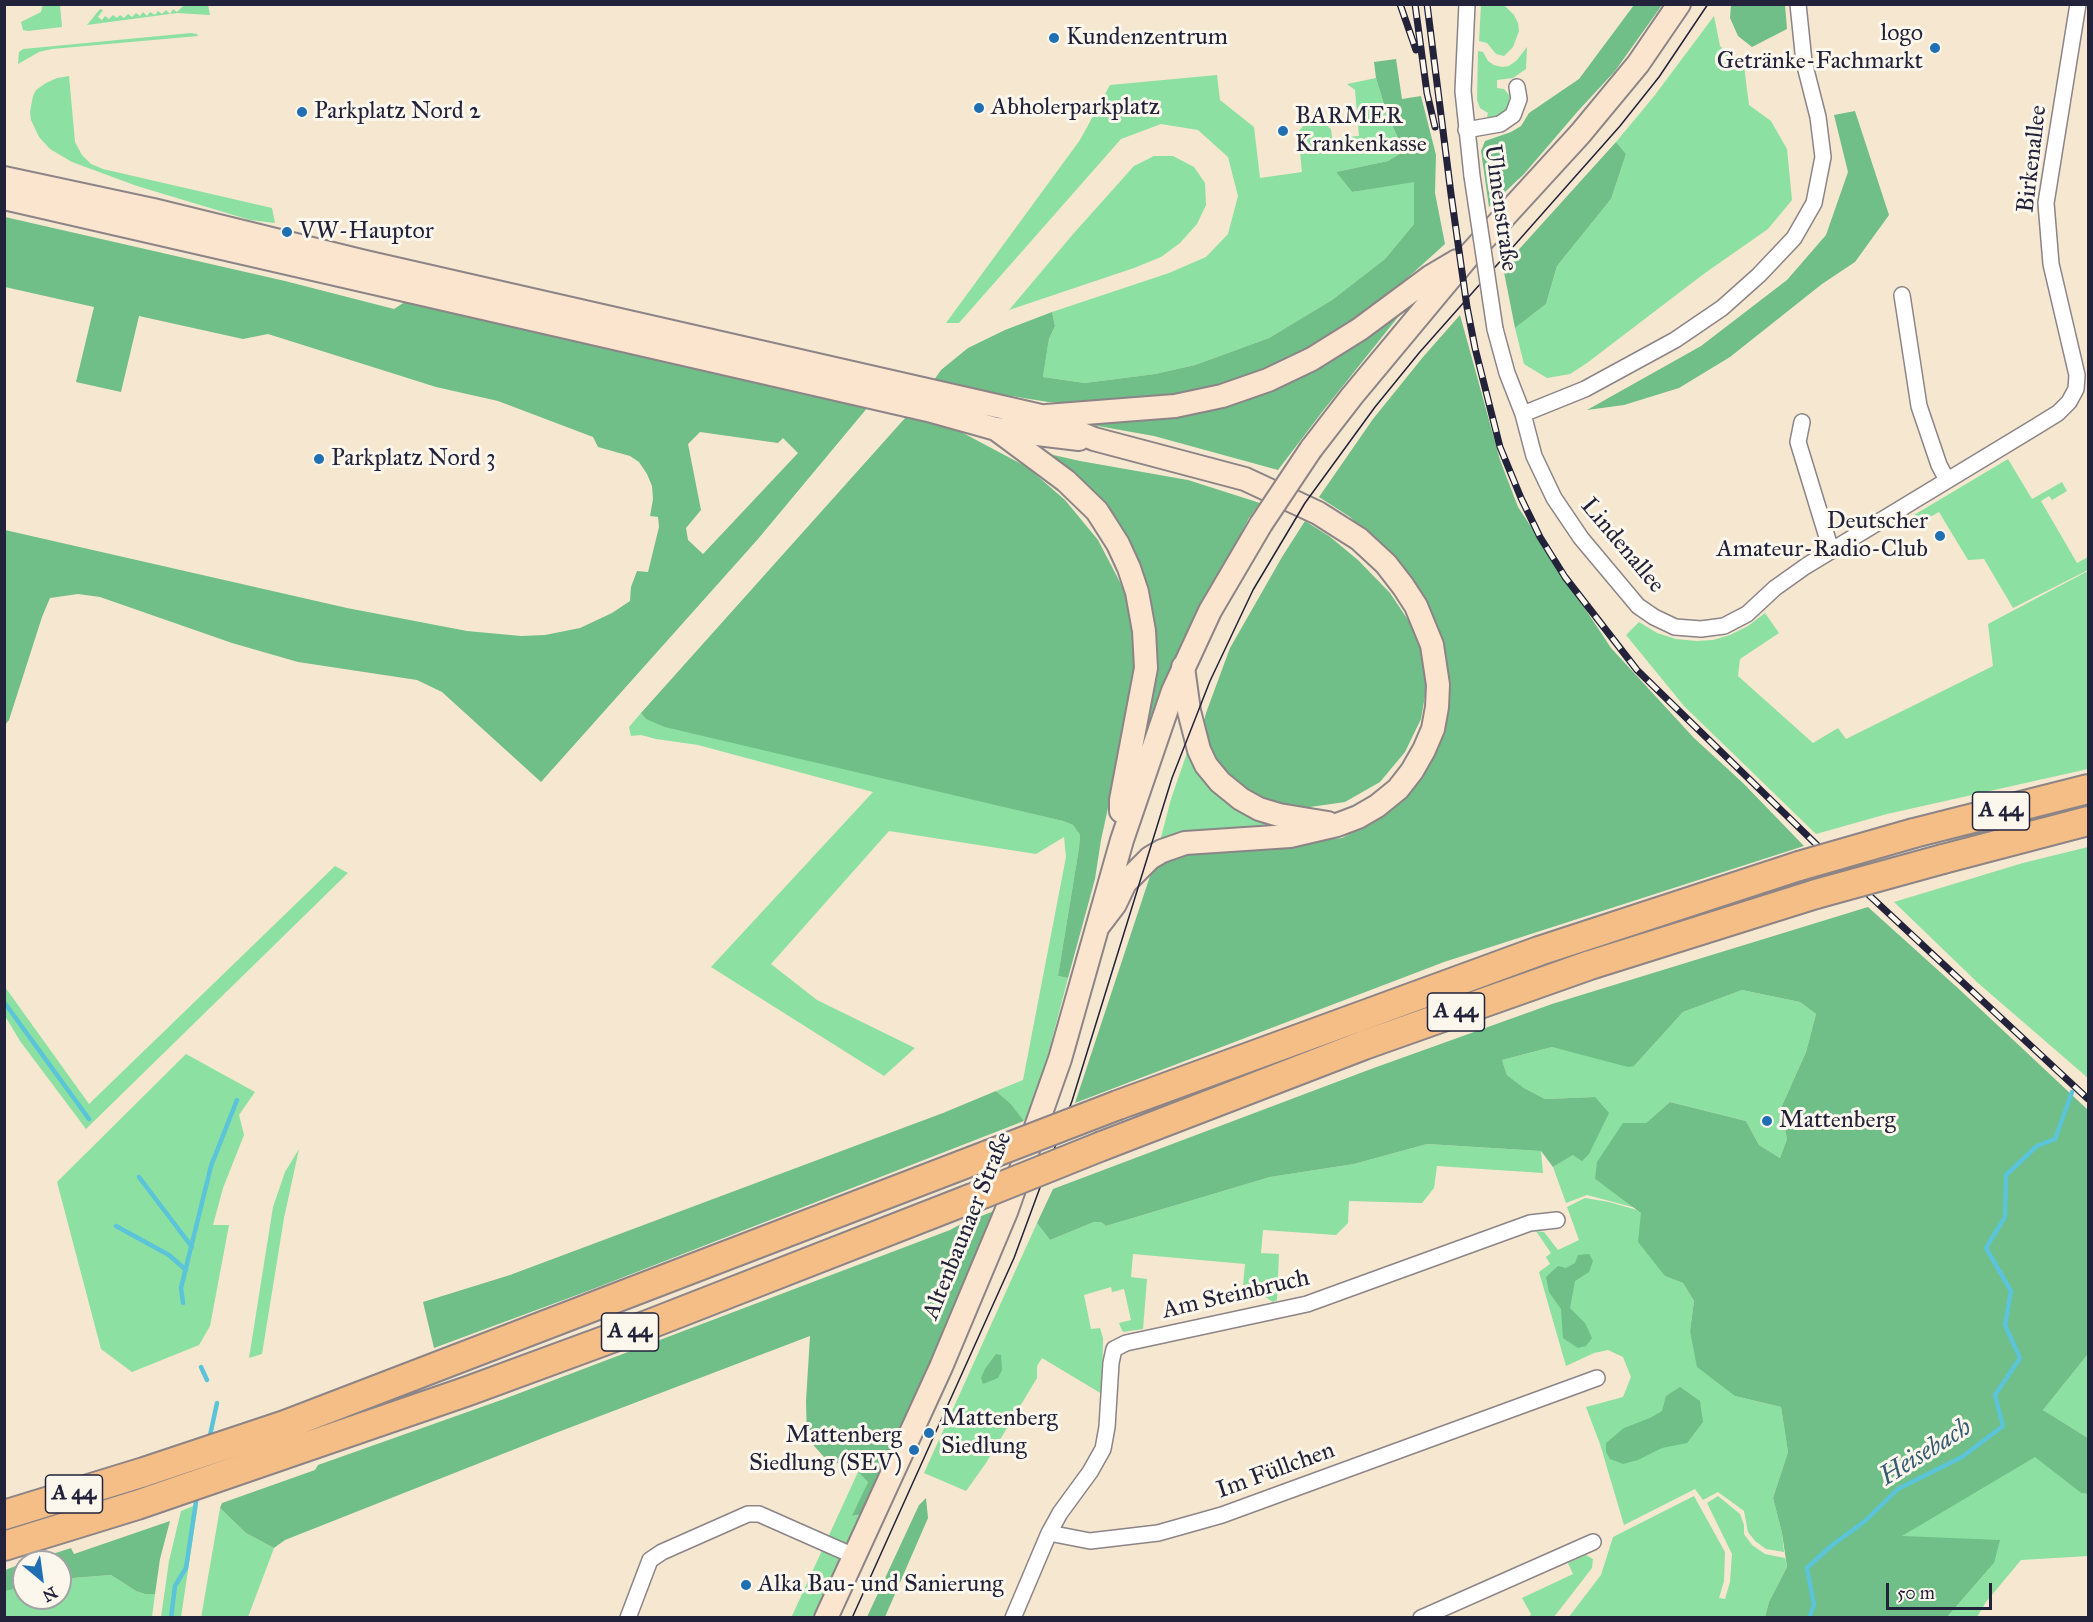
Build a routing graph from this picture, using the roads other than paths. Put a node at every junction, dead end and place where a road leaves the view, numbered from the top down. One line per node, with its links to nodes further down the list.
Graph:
1 (1467, 4): 6 (street, Ulmenstraße)
2 (1679, 4): 9 (main road)
3 (1798, 4): 13 (street)
4 (2078, 4): 12 (street, Birkenallee)
5 (1517, 87): 6 (street)
6 (1466, 130): 13 (street, Ulmenstraße, bridge)
7 (4, 178): 11 (main road)
8 (4, 198): 11 (main road)
9 (1471, 253): 14 (main road); 20 (main road, bridge)
10 (1902, 296): 18 (street)
11 (850, 383): 14 (main road); 16 (main road)
12 (2082, 391): 18 (street, Lindenallee)
13 (1523, 414): 19 (street, Lindenallee)
14 (1041, 416): 17 (main road)
15 (1802, 422): 19 (street)
16 (996, 429): 17 (main road); 24 (main road)
17 (1094, 439): 23 (main road)
18 (1947, 480): 19 (street, Lindenallee)
19 (1831, 550)
20 (1183, 668): 23 (main road); 24 (main road)
21 (2088, 789): 28 (highway, A 44, bridge)
22 (2088, 821): 31 (highway, A 44, bridge)
23 (1337, 825): 25 (main road)
24 (1122, 840): 25 (main road, Altenbaunaer Straße)
25 (1099, 925): 32 (main road, Altenbaunaer Straße)
26 (1557, 1220): 29 (street, Am Steinbruch)
27 (1597, 1378): 29 (street, Im Füllchen)
28 (4, 1515)
29 (1049, 1533): 35 (street)
30 (1593, 1542): 36 (street)
31 (4, 1546)
32 (854, 1556): 33 (street); 34 (main road, Altenbaunaer Straße)
33 (628, 1617)
34 (826, 1617)
35 (1012, 1617)
36 (1421, 1617)

